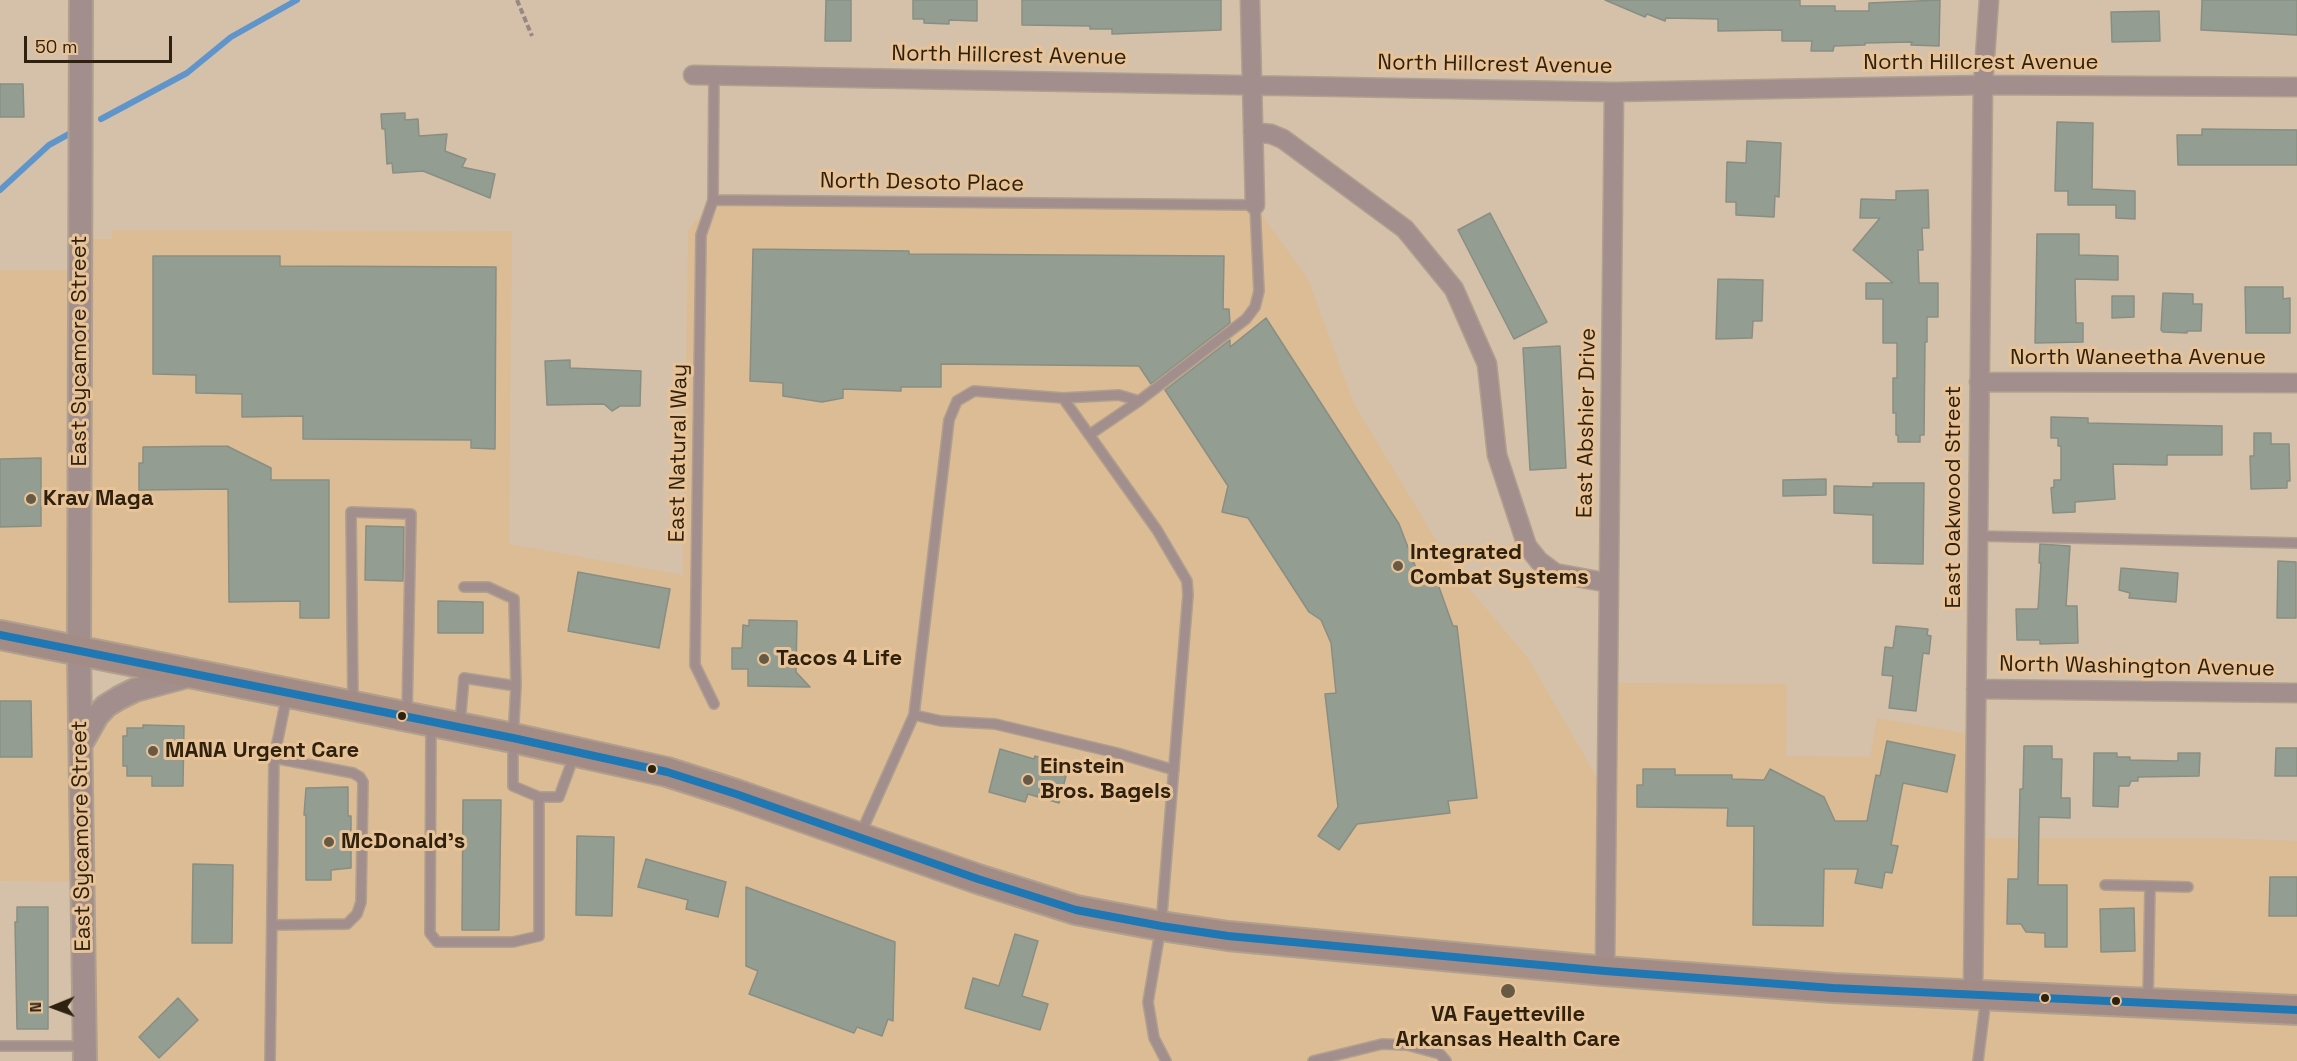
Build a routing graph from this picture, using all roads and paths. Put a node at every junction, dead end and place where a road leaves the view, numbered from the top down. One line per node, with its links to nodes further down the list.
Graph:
1 (81, 0): 25 (street, East Sycamore Street)
2 (517, 0): 5 (path)
3 (1250, 0): 8 (street)
4 (1989, 0): 9 (street, East Oakwood Street)
5 (532, 36)
6 (693, 75): 7 (street, North Hillcrest Avenue)
7 (714, 75): 8 (street, North Hillcrest Avenue); 13 (lane)
8 (1252, 84): 11 (street, North Hillcrest Avenue); 12 (street)
9 (1983, 85): 10 (street, North Hillcrest Avenue); 11 (street, North Hillcrest Avenue); 15 (street, East Oakwood Street)
10 (2297, 87)
11 (1614, 92): 22 (street, East Abshier Drive)
12 (1253, 132): 14 (street); 22 (street)
13 (713, 200): 14 (lane, North Desoto Place); 31 (lane, East Natural Way)
14 (1255, 205): 18 (lane)
15 (1979, 382): 16 (street, North Waneetha Avenue); 20 (street, East Oakwood Street)
16 (2297, 383)
17 (1063, 398): 18 (lane); 19 (lane); 33 (lane)
18 (1139, 401): 19 (lane)
19 (1089, 435): 40 (lane)
20 (1977, 536): 21 (lane); 28 (street, East Oakwood Street)
21 (2297, 543)
22 (1609, 583): 48 (street, East Abshier Drive)
23 (464, 587): 27 (lane)
24 (0, 635): 25 (main road)
25 (80, 651): 26 (main road); 37 (street, East Sycamore Street)
26 (193, 674): 29 (main road); 37 (street)
27 (516, 686): 35 (lane); 36 (lane)
28 (1976, 689): 30 (street, North Washington Avenue); 49 (street, East Oakwood Street)
29 (287, 693): 32 (main road); 39 (lane)
30 (2297, 693)
31 (714, 704)
32 (354, 706): 34 (main road); 34 (lane)
33 (914, 715): 40 (lane); 42 (lane)
34 (419, 719): 35 (main road); 41 (lane)
35 (460, 728): 36 (main road)
36 (513, 738): 38 (main road); 41 (lane)
37 (81, 744): 53 (street, East Sycamore Street)
38 (576, 751): 41 (lane); 42 (main road)
39 (274, 758): 46 (lane); 46 (lane)
40 (1174, 770): 47 (lane)
41 (539, 797)
42 (860, 837): 47 (main road)
43 (2105, 885): 44 (lane)
44 (2150, 886): 45 (lane); 50 (lane)
45 (2188, 887)
46 (272, 925): 54 (lane)
47 (1161, 926): 48 (main road); 55 (lane)
48 (1605, 971): 49 (main road)
49 (1980, 995): 50 (main road); 58 (lane)
50 (2148, 1003): 51 (main road)
51 (2297, 1010)
52 (0, 1046): 53 (lane)
53 (85, 1054)
54 (270, 1061)
55 (1166, 1061)
56 (1312, 1061): 57 (lane)
57 (1446, 1061)
58 (1978, 1061)

